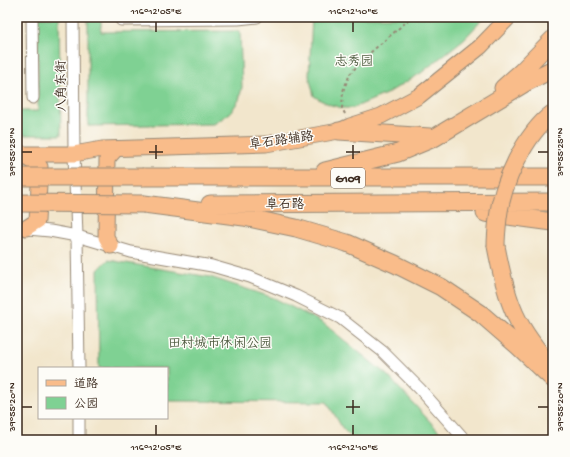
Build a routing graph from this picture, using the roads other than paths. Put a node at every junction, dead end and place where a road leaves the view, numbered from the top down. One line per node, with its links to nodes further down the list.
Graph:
1 (32, 17): 8 (street)
2 (73, 17): 15 (street, 八角东街)
3 (257, 17): 5 (street)
4 (509, 17): 11 (main road, 阜石路辅路)
5 (121, 18)
6 (553, 39): 10 (highway)
7 (553, 70): 10 (highway)
8 (33, 98)
9 (553, 113): 28 (highway, bridge)
10 (474, 114): 12 (highway)
11 (345, 128): 12 (highway); 13 (main road, 阜石路辅路)
12 (434, 138): 18 (highway)
13 (116, 149): 15 (main road, 阜石路辅路); 26 (main road)
14 (19, 154): 15 (main road, 阜石路辅路); 24 (main road)
15 (74, 154): 25 (street, 八角东街)
16 (17, 177): 18 (highway, 阜石路 / G109, bridge)
17 (553, 177): 18 (highway, 阜石路 / G109)
18 (299, 178)
19 (553, 202): 21 (highway, 阜石路 / G109)
20 (17, 203): 22 (highway, 阜石路 / G109, bridge)
21 (412, 203): 22 (highway, 阜石路 / G109); 23 (highway)
22 (144, 204): 29 (highway)
23 (553, 222)
24 (22, 228): 25 (street)
25 (76, 236): 26 (street); 27 (street)
26 (111, 246): 32 (street)
27 (79, 367)
28 (553, 371)
29 (553, 380)
30 (79, 419): 31 (street)
31 (79, 440)
32 (465, 440)

